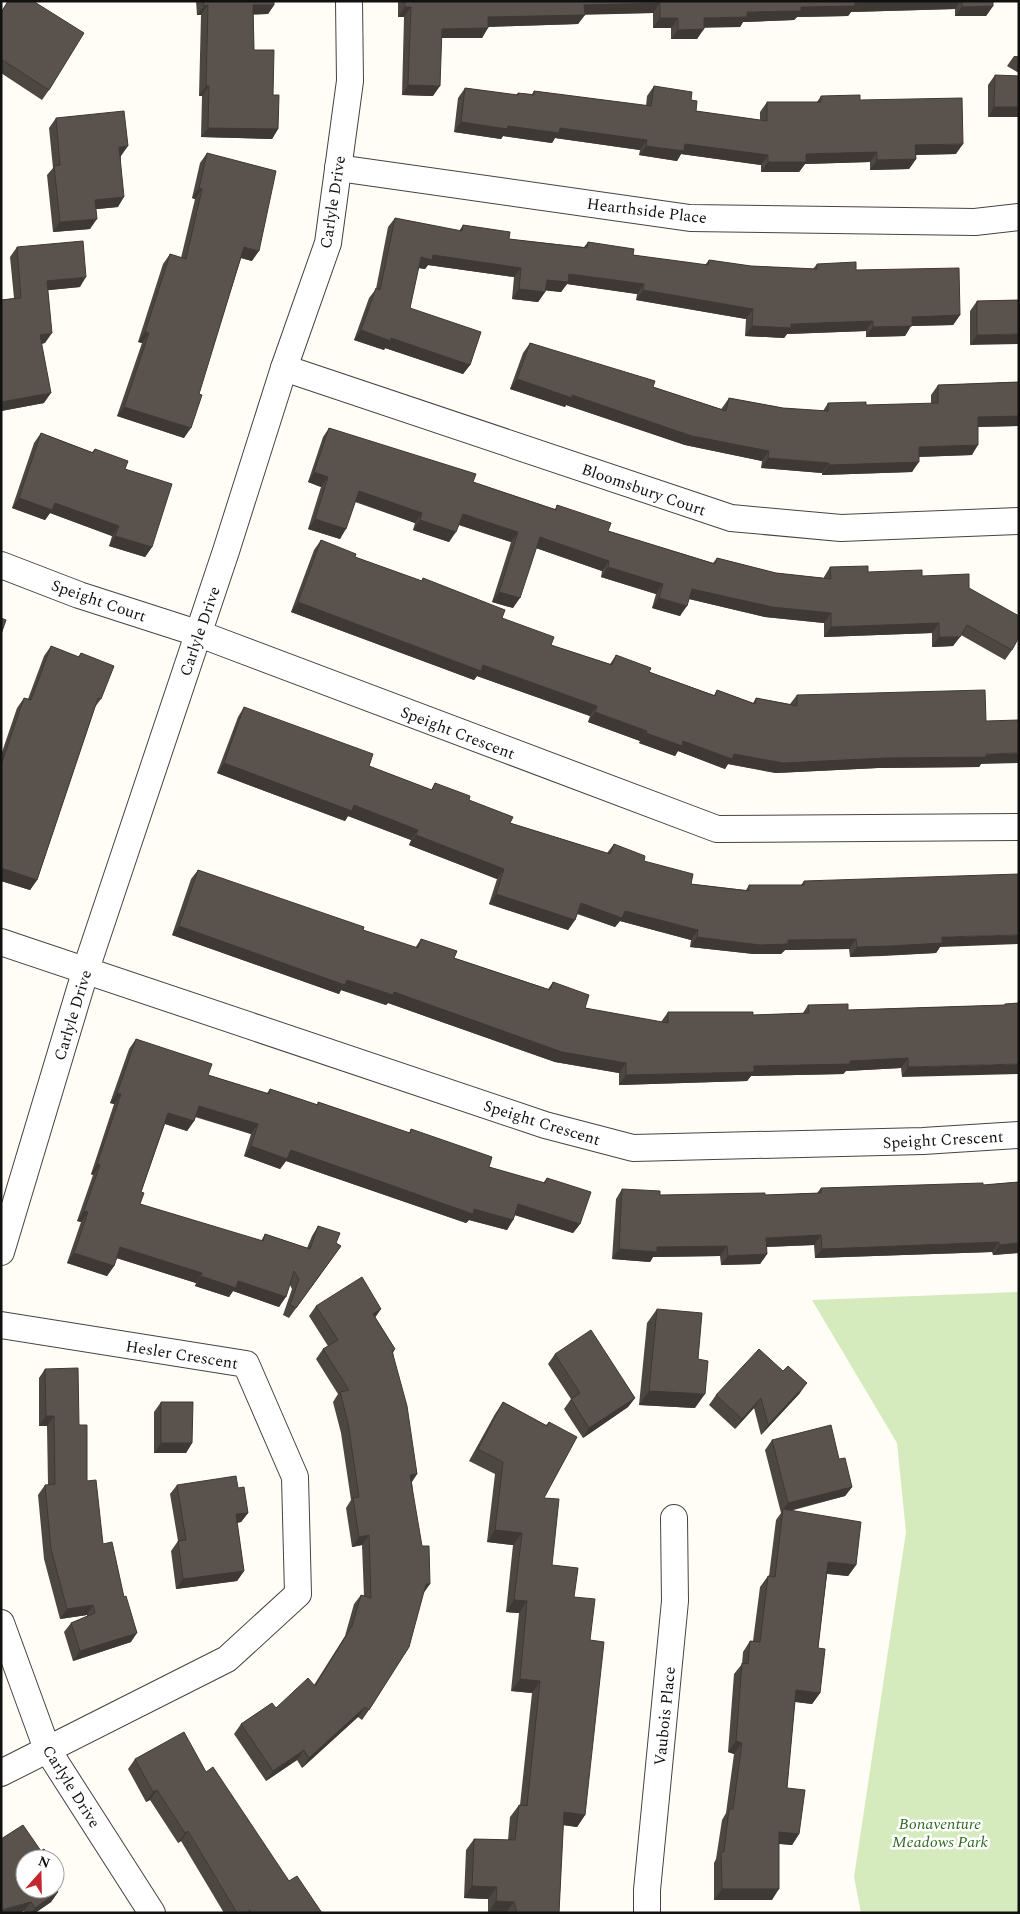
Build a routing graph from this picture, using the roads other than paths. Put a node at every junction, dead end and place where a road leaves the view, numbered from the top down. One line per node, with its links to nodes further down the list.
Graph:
1 (349, 1): 2 (street, Carlyle Drive)
2 (338, 168): 3 (street, Hearthside Place); 4 (street, Carlyle Drive)
3 (1019, 217)
4 (284, 368): 5 (street, Bloomsbury Court); 7 (street, Carlyle Drive)
5 (1019, 521)
6 (1, 565): 7 (street, Speight Court)
7 (197, 633): 8 (street, Speight Crescent); 10 (street, Carlyle Drive)
8 (1019, 827)
9 (1, 942): 10 (street, Speight Crescent)
10 (86, 968): 11 (street, Speight Crescent); 12 (street, Carlyle Drive)
11 (1019, 1135)
12 (1, 1252)
13 (1, 1325): 16 (street, Hesler Crescent)
14 (674, 1518): 19 (street, Vaubois Place)
15 (1, 1623): 16 (street, Carlyle Drive)
16 (46, 1749): 17 (street); 18 (street, Carlyle Drive)
17 (1, 1773)
18 (152, 1913)
19 (647, 1913)

